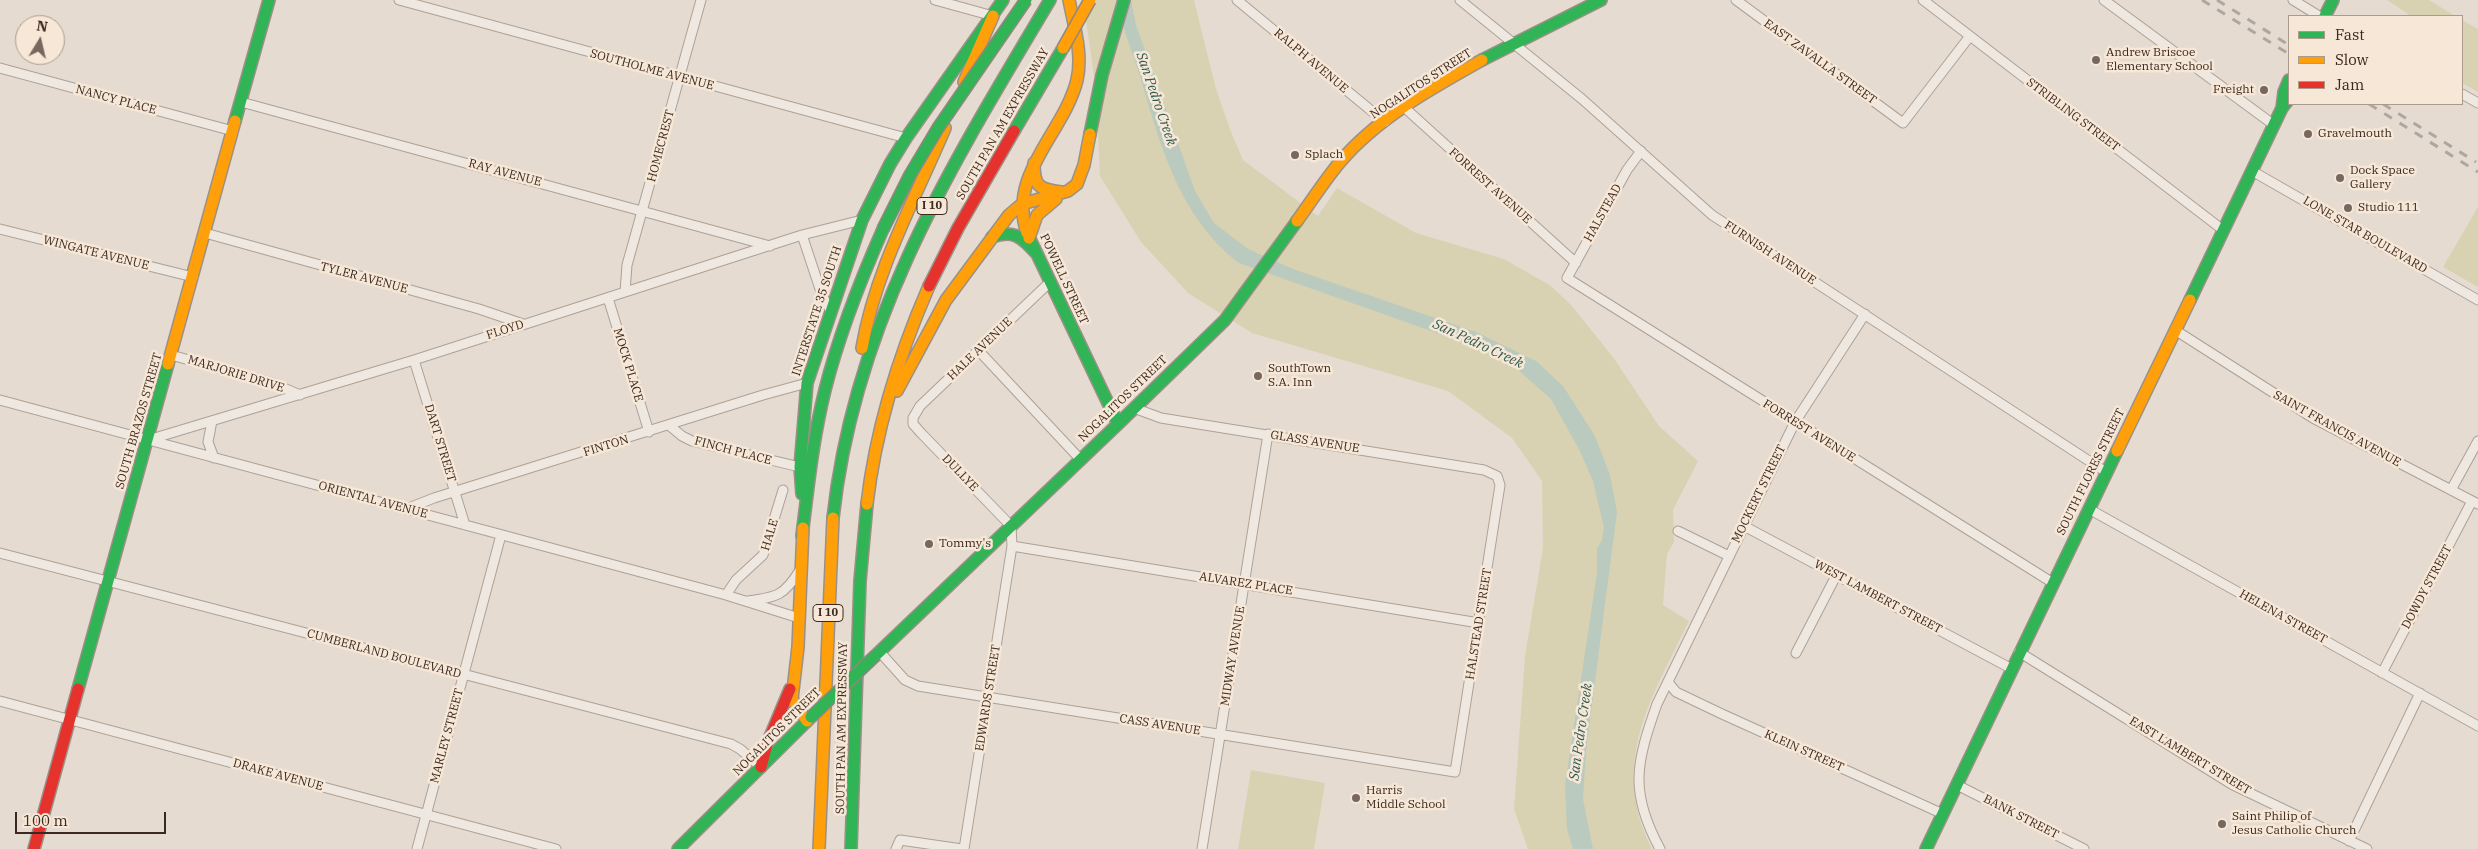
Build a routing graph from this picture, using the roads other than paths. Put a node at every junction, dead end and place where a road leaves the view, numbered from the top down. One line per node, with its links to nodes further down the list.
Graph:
1 (269, 0): 29 (main road, SOUTH BRAZOS STREET)
2 (399, 0): 26 (street, SOUTHOLME AVENUE)
3 (701, 0): 26 (street, HOMECREST)
4 (935, 0): 22 (street)
5 (1003, 0): 22 (main road, INTERSTATE 35 SOUTH)
6 (1016, 0): 22 (main road, INTERSTATE 35 SOUTH)
7 (1026, 0): 97 (main road, bridge)
8 (1050, 0): 69 (main road, SOUTH PAN AM EXPRESSWAY / I 10)
9 (1069, 0): 38 (main road, POWELL STREET)
10 (1090, 0): 73 (main road, SOUTH PAN AM EXPRESSWAY / I 10, bridge)
11 (1124, 0): 40 (main road)
12 (1236, 0): 33 (street, RALPH AVENUE)
13 (1460, 0): 24 (street, FURNISH AVENUE)
14 (1601, 0): 24 (main road, NOGALITOS STREET)
15 (1736, 0): 23 (street, EAST ZAVALLA STREET)
16 (1922, 0): 23 (street, STRIBLING STREET)
17 (2104, 0): 34 (street)
18 (2293, 0): 20 (street)
19 (2333, 0): 21 (main road)
20 (2317, 15)
21 (2326, 15)
22 (994, 16): 36 (main road, INTERSTATE 35 SOUTH); 69 (main road)
23 (1970, 36): 45 (street, STRIBLING STREET)
24 (1515, 44): 32 (main road, NOGALITOS STREET); 37 (street, FURNISH AVENUE)
25 (0, 68): 35 (street, NANCY PLACE)
26 (680, 78): 36 (street, SOUTHOLME AVENUE); 42 (street, HOMECREST)
27 (2288, 82): 30 (main road, SOUTH FLORES STREET)
28 (2463, 95): 31 (street)
29 (241, 102): 35 (main road, SOUTH BRAZOS STREET); 42 (street, RAY AVENUE)
30 (2286, 103): 34 (main road, SOUTH FLORES STREET)
31 (2478, 103)
32 (1405, 108): 33 (main road, NOGALITOS STREET); 52 (street, FORREST AVENUE)
33 (1384, 122): 70 (main road, NOGALITOS STREET)
34 (2274, 125): 39 (main road, SOUTH FLORES STREET)
35 (233, 131): 46 (main road, SOUTH BRAZOS STREET)
36 (906, 138): 43 (main road, INTERSTATE 35 SOUTH)
37 (1641, 151): 52 (street, HALSTEAD); 60 (street, FURNISH AVENUE)
38 (1034, 163): 40 (main road); 41 (main road, POWELL STREET)
39 (2252, 171): 45 (main road, SOUTH FLORES STREET); 58 (street, LONE STAR BOULEVARD)
40 (1068, 191): 41 (main road); 49 (main road)
41 (1022, 204): 48 (main road); 49 (main road, POWELL STREET)
42 (644, 210): 50 (street, RAY AVENUE); 56 (street, HOMECREST)
43 (862, 220): 47 (street, FLOYD); 59 (main road, INTERSTATE 35 SOUTH)
44 (0, 229): 53 (street, WINGATE AVENUE)
45 (2223, 230): 62 (main road, SOUTH FLORES STREET)
46 (204, 233): 53 (main road, SOUTH BRAZOS STREET); 61 (street, TYLER AVENUE)
47 (802, 235): 50 (street, FLOYD); 59 (street)
48 (992, 237): 51 (main road); 73 (main road)
49 (1029, 238): 51 (main road, POWELL STREET)
50 (770, 246): 56 (street, FLOYD)
51 (1036, 254): 55 (main road, POWELL STREET)
52 (1576, 263): 54 (street, HALSTEAD)
53 (192, 277): 64 (main road, SOUTH BRAZOS STREET)
54 (1567, 278): 74 (street, FORREST AVENUE)
55 (1050, 282): 63 (street, HALE AVENUE); 75 (main road, POWELL STREET)
56 (625, 292): 57 (street, FLOYD)
57 (608, 298): 61 (street, FLOYD); 77 (street, MOCK PLACE)
58 (2478, 300)
59 (830, 310): 66 (main road, INTERSTATE 35 SOUTH)
60 (1864, 314): 74 (street, MOCKERT STREET); 84 (street, FURNISH AVENUE)
61 (524, 324): 65 (street, FLOYD)
62 (2175, 330): 84 (main road, SOUTH FLORES STREET); 87 (street, SAINT FRANCIS AVENUE)
63 (979, 351): 71 (street, HALE AVENUE); 82 (street)
64 (171, 355): 67 (street, MARJORIE DRIVE); 79 (main road, SOUTH BRAZOS STREET)
65 (414, 360): 67 (street, FLOYD); 88 (street, DART STREET)
66 (807, 383): 76 (street, FINTON); 83 (main road, INTERSTATE 35 SOUTH)
67 (300, 395): 72 (street, FLOYD)
68 (0, 400): 79 (street, ORIENTAL AVENUE)
69 (852, 405): 130 (main road, SOUTH PAN AM EXPRESSWAY / I 10)
70 (1134, 408): 75 (main road, NOGALITOS STREET); 78 (street, GLASS AVENUE)
71 (913, 418): 93 (street, DULLYE)
72 (212, 421): 79 (street, FLOYD); 81 (street)
73 (881, 422): 131 (main road, SOUTH PAN AM EXPRESSWAY / I 10)
74 (1795, 422): 94 (street, MOCKERT STREET); 104 (street, FORREST AVENUE)
75 (1118, 424): 82 (main road, NOGALITOS STREET)
76 (670, 426): 77 (street, FINTON); 83 (street, FINCH PLACE)
77 (649, 432): 88 (street, FINTON)
78 (1268, 434): 85 (street, GLASS AVENUE); 105 (street, MIDWAY AVENUE)
79 (148, 440): 81 (street, ORIENTAL AVENUE); 103 (main road, SOUTH BRAZOS STREET)
80 (2478, 441): 87 (street)
81 (214, 458): 91 (street, ORIENTAL AVENUE)
82 (1080, 459): 93 (main road, NOGALITOS STREET)
83 (800, 467): 97 (main road, INTERSTATE 35 SOUTH)
84 (2106, 472): 90 (main road, SOUTH FLORES STREET)
85 (1496, 476): 109 (street, HALSTEAD STREET)
86 (783, 490): 106 (street, HALE)
87 (2451, 490): 89 (street, SAINT FRANCIS AVENUE)
88 (456, 492): 91 (street, FINTON); 92 (street, DART STREET)
89 (2475, 503): 114 (street, DOWDY STREET)
90 (2089, 509): 104 (main road, SOUTH FLORES STREET); 114 (street, HELENA STREET)
91 (406, 510): 92 (street, ORIENTAL AVENUE)
92 (465, 526): 96 (street, ORIENTAL AVENUE)
93 (1011, 526): 98 (street, EDWARDS STREET); 112 (main road, NOGALITOS STREET)
94 (1744, 526): 100 (street, MOCKERT STREET); 102 (street, WEST LAMBERT STREET)
95 (1678, 531): 100 (street)
96 (501, 535): 106 (street, ORIENTAL AVENUE); 115 (street, MARLEY STREET)
97 (802, 536): 101 (main road, INTERSTATE 35 SOUTH)
98 (1012, 546): 105 (street, ALVAREZ PLACE); 119 (street, EDWARDS STREET)
99 (0, 553): 103 (street, CUMBERLAND BOULEVARD)
100 (1729, 556): 116 (street, MOCKERT STREET)
101 (800, 569): 107 (street, ORIENTAL AVENUE); 108 (main road, INTERSTATE 35 SOUTH)
102 (1838, 574): 111 (street); 113 (street, WEST LAMBERT STREET)
103 (108, 582): 115 (street, CUMBERLAND BOULEVARD); 122 (main road, SOUTH BRAZOS STREET)
104 (2053, 583): 110 (main road, SOUTH FLORES STREET)
105 (1244, 584): 109 (street, ALVAREZ PLACE); 124 (street, MIDWAY AVENUE)
106 (726, 595): 107 (street, ORIENTAL AVENUE)
107 (745, 601): 108 (street, ORIENTAL AVENUE)
108 (799, 618): 117 (main road, INTERSTATE 35 SOUTH)
109 (1479, 623): 126 (street, HALSTEAD STREET)
110 (2019, 652): 113 (main road, SOUTH FLORES STREET); 132 (street, EAST LAMBERT STREET)
111 (1796, 653)
112 (877, 654): 119 (street, CASS AVENUE); 121 (main road, NOGALITOS STREET, bridge)
113 (2012, 669): 127 (main road, SOUTH FLORES STREET)
114 (2382, 673): 118 (street, HELENA STREET)
115 (463, 674): 125 (street, CUMBERLAND BOULEVARD); 128 (street, MARLEY STREET)
116 (1668, 682): 129 (street, KLEIN STREET); 144 (street)
117 (792, 685): 121 (main road, INTERSTATE 35 SOUTH); 125 (main road, INTERSTATE 35 SOUTH)
118 (2420, 693): 123 (street, HELENA STREET); 132 (street)
119 (988, 698): 124 (street, CASS AVENUE); 142 (street, EDWARDS STREET)
120 (0, 701): 122 (street, DRAKE AVENUE)
121 (809, 719): 125 (main road, NOGALITOS STREET)
122 (70, 720): 128 (street, DRAKE AVENUE); 133 (main road, SOUTH BRAZOS STREET)
123 (2478, 726)
124 (1220, 734): 126 (street, CASS AVENUE); 143 (street, MIDWAY AVENUE)
125 (761, 767): 136 (main road, NOGALITOS STREET)
126 (1455, 772)
127 (1958, 785): 129 (main road, SOUTH FLORES STREET); 146 (street, BANK STREET)
128 (426, 814): 134 (street, MARLEY STREET); 135 (street, DRAKE AVENUE)
129 (1944, 814): 145 (main road, SOUTH FLORES STREET)
130 (818, 823): 137 (main road, I 10); 138 (main road, SOUTH PAN AM EXPRESSWAY)
131 (854, 823): 139 (main road, SOUTH PAN AM EXPRESSWAY); 140 (main road, I 10)
132 (2349, 840): 147 (street, EAST LAMBERT STREET)
133 (34, 849)
134 (417, 849)
135 (556, 849)
136 (678, 849)
137 (811, 849)
138 (818, 849)
139 (851, 849)
140 (855, 849)
141 (896, 849): 142 (street)
142 (963, 849)
143 (1202, 849)
144 (1660, 849)
145 (1926, 849)
146 (2084, 849)
147 (2367, 849)

